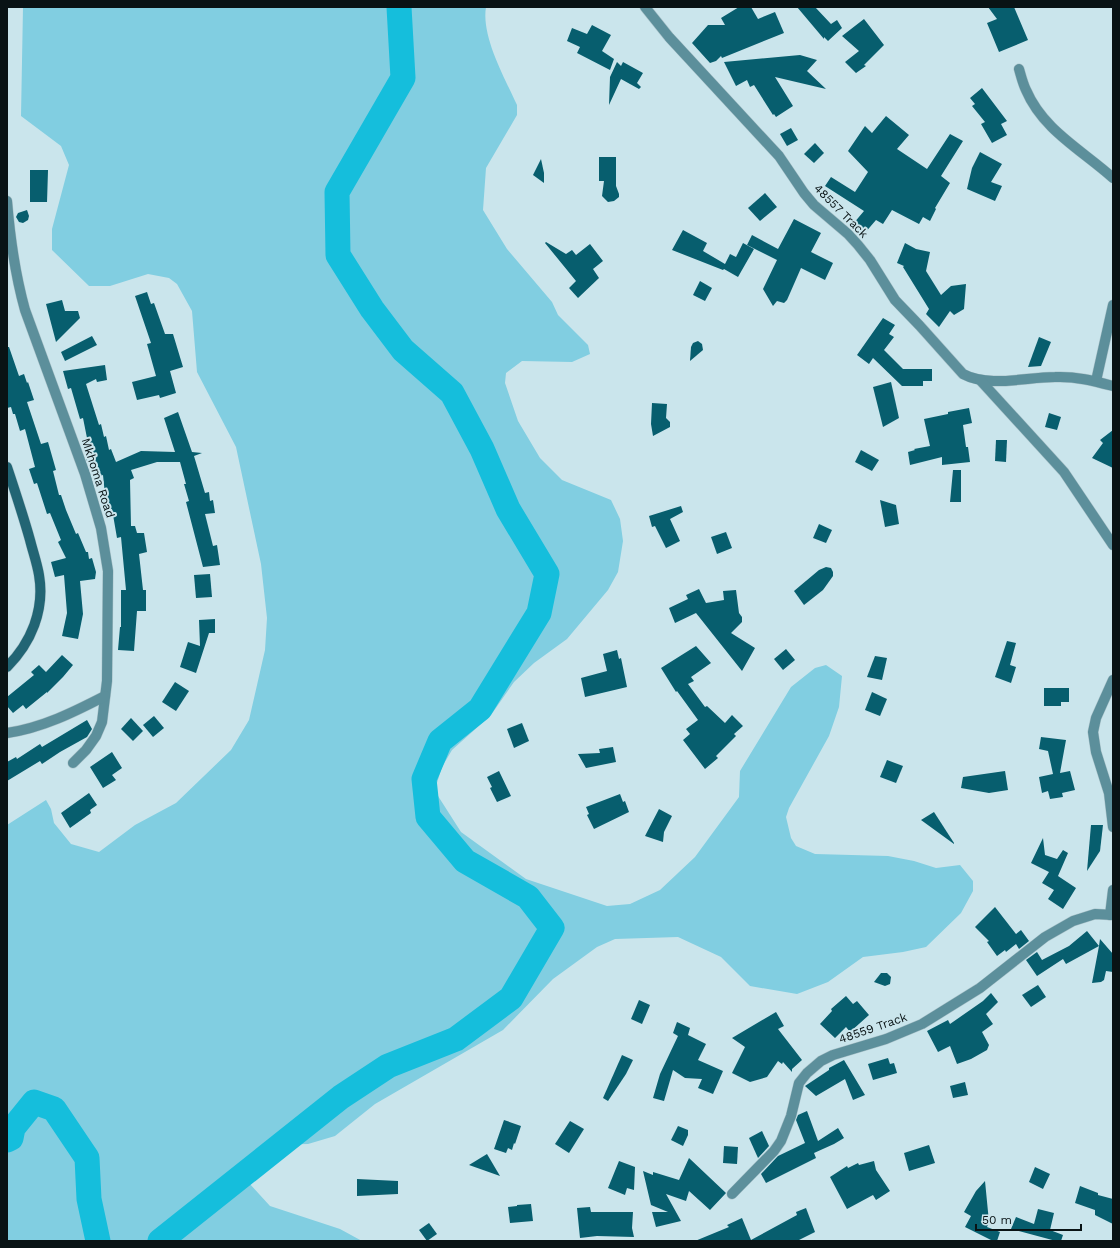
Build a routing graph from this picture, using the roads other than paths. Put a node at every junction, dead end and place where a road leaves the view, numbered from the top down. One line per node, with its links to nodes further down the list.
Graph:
1 (645, 7): 6 (street, 48557 Track)
2 (1019, 69): 3 (street)
3 (1113, 178)
4 (7, 201): 13 (street, Mkhoma Road)
5 (1113, 305): 7 (street)
6 (980, 380): 7 (street, 48557 Track); 10 (street)
7 (1096, 381): 8 (street, 48557 Track)
8 (1113, 386)
9 (7, 467): 11 (street)
10 (1113, 545)
11 (7, 667)
12 (1113, 680): 16 (street)
13 (105, 696): 14 (street); 15 (street, Mkhoma Road)
14 (7, 733)
15 (73, 763)
16 (1113, 827)
17 (1113, 890): 18 (street)
18 (1112, 915): 19 (street, 48559 Track)
19 (732, 1194)

